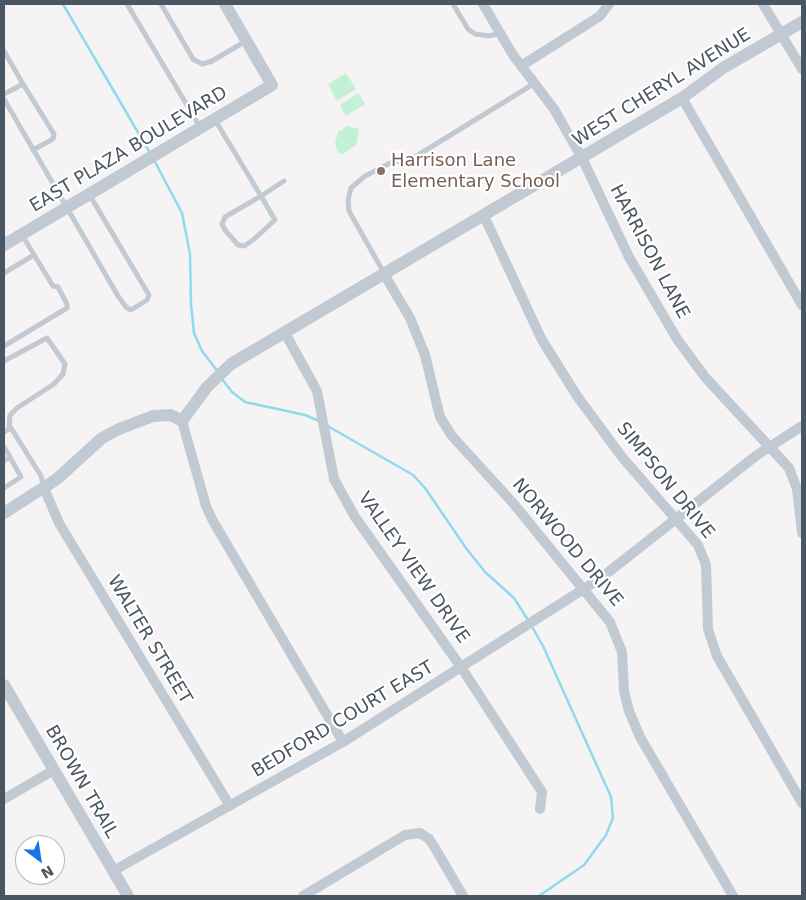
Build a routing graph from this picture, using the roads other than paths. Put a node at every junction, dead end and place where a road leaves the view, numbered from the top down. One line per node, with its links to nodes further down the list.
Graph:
1 (128, 4): 21 (lane)
2 (160, 4): 11 (lane)
3 (225, 4): 11 (street)
4 (453, 4): 9 (lane)
5 (483, 4): 9 (street, HARRISON LANE)
6 (609, 4): 13 (street)
7 (763, 4): 10 (street)
8 (802, 22): 10 (street, WEST CHERYL AVENUE)
9 (500, 34): 13 (street, HARRISON LANE)
10 (782, 34): 14 (street); 18 (street, WEST CHERYL AVENUE)
11 (247, 40): 20 (street, EAST PLAZA BOULEVARD)
12 (4, 51): 16 (lane)
13 (521, 66): 15 (street, HARRISON LANE)
14 (802, 69)
15 (535, 83): 23 (street, HARRISON LANE); 33 (lane)
16 (23, 84): 17 (lane); 22 (lane)
17 (4, 94)
18 (682, 98): 23 (street, WEST CHERYL AVENUE); 34 (street)
19 (4, 99): 22 (lane)
20 (214, 119): 21 (street, EAST PLAZA BOULEVARD); 26 (lane)
21 (201, 127): 25 (street, EAST PLAZA BOULEVARD)
22 (33, 150): 27 (lane)
23 (582, 158): 28 (street, WEST CHERYL AVENUE); 42 (street, HARRISON LANE)
24 (284, 181): 26 (lane)
25 (89, 194): 27 (street, EAST PLAZA BOULEVARD); 27 (lane)
26 (261, 196): 26 (lane)
27 (66, 208): 29 (street, EAST PLAZA BOULEVARD)
28 (484, 216): 33 (street, WEST CHERYL AVENUE); 49 (street, SIMPSON DRIVE)
29 (22, 234): 30 (street, EAST PLAZA BOULEVARD); 31 (lane)
30 (4, 245)
31 (34, 255): 32 (lane); 36 (lane)
32 (4, 273)
33 (384, 274): 35 (street, WEST CHERYL AVENUE); 51 (street, NORWOOD DRIVE)
34 (802, 305)
35 (284, 333): 38 (street, WEST CHERYL AVENUE); 52 (street, VALLEY VIEW DRIVE)
36 (4, 346)
37 (4, 361): 40 (lane)
38 (182, 421): 47 (street); 54 (street)
39 (802, 426): 42 (street, BEDFORD COURT EAST)
40 (9, 429): 41 (lane); 47 (lane)
41 (4, 432)
42 (770, 446): 49 (street, BEDFORD COURT EAST); 50 (street, HARRISON LANE)
43 (4, 447): 44 (lane)
44 (10, 457): 45 (lane); 46 (lane)
45 (4, 461)
46 (4, 488)
47 (44, 488): 48 (street); 58 (street, WALTER STREET)
48 (4, 513)
49 (677, 520): 51 (street, BEDFORD COURT EAST); 57 (street, SIMPSON DRIVE)
50 (802, 533)
51 (585, 589): 52 (street, BEDFORD COURT EAST); 64 (street, NORWOOD DRIVE)
52 (461, 667): 54 (street, BEDFORD COURT EAST); 59 (street, VALLEY VIEW DRIVE)
53 (4, 685): 55 (street, BROWN TRAIL)
54 (343, 742): 58 (street, BEDFORD COURT EAST)
55 (54, 770): 56 (street); 60 (street, BROWN TRAIL)
56 (4, 799)
57 (802, 803)
58 (230, 806): 60 (street, BEDFORD COURT EAST)
59 (540, 809)
60 (113, 871): 61 (street, BROWN TRAIL)
61 (128, 896)
62 (304, 896): 63 (street)
63 (463, 896)
64 (734, 896)

